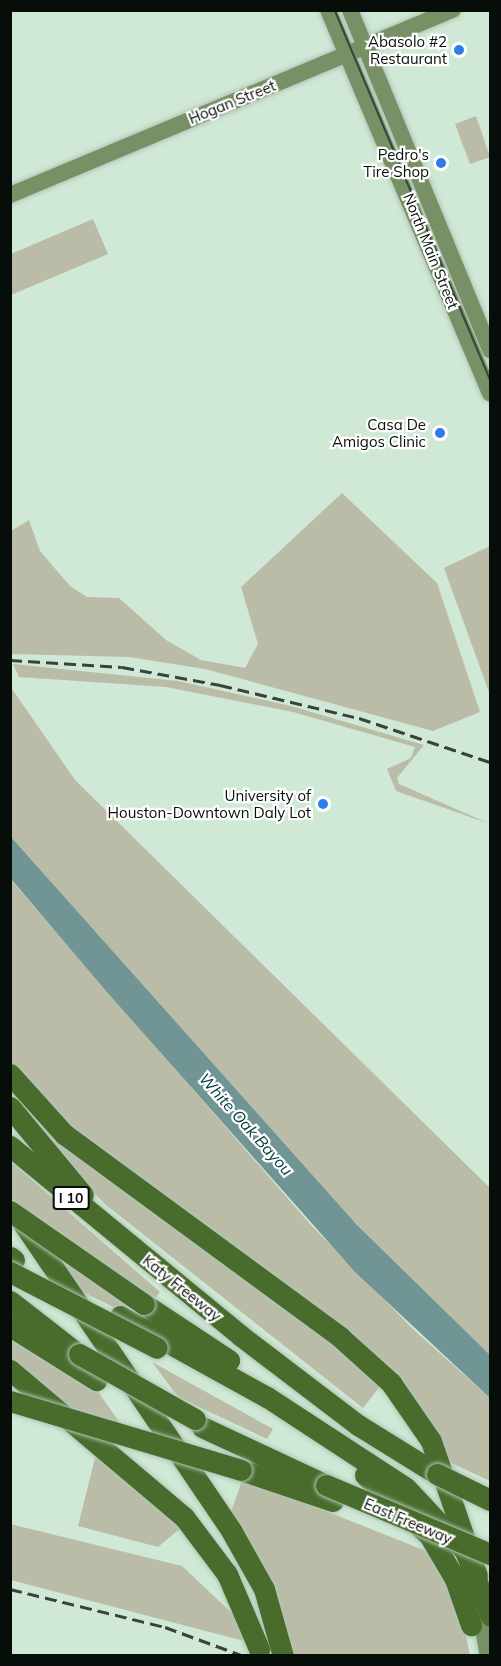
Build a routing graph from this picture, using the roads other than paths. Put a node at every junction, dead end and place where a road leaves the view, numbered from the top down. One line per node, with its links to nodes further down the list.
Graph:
1 (328, 10): 5 (main road, North Main Street)
2 (350, 10): 4 (main road, North Main Street)
3 (453, 10): 4 (main road, Hogan Street)
4 (365, 46): 5 (main road, Hogan Street); 7 (main road, North Main Street)
5 (346, 54): 6 (main road, Hogan Street); 8 (main road, North Main Street)
6 (10, 195)
7 (490, 350)
8 (490, 393)
9 (10, 1074): 27 (highway)
10 (10, 1107): 15 (highway)
11 (10, 1146): 15 (highway, Katy Freeway / I 10)
12 (10, 1204): 30 (highway)
13 (10, 1211): 22 (highway, bridge)
14 (10, 1222): 29 (highway)
15 (132, 1248): 22 (highway, Katy Freeway / I 10)
16 (12, 1263): 25 (highway); 28 (highway, bridge)
17 (10, 1302): 21 (highway, bridge)
18 (10, 1326): 21 (highway)
19 (10, 1370): 29 (highway)
20 (10, 1401): 23 (highway, bridge)
21 (198, 1423): 23 (highway)
22 (355, 1429): 24 (highway, bridge)
23 (330, 1493): 25 (highway, East Freeway, bridge)
24 (490, 1500)
25 (431, 1523): 26 (highway, East Freeway, bridge); 27 (highway); 28 (highway)
26 (490, 1554)
27 (483, 1583): 28 (highway)
28 (483, 1620): 31 (main road); 32 (main road)
29 (267, 1652)
30 (283, 1656)
31 (477, 1656)
32 (488, 1656)

